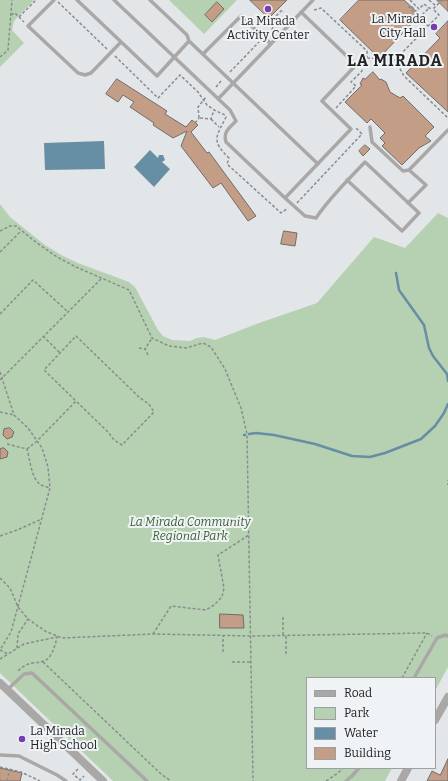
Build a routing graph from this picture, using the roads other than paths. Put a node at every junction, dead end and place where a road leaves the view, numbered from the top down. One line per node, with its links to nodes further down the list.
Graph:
1 (54, 0): 8 (lane)
2 (77, 0): 8 (lane)
3 (114, 0): 11 (lane)
4 (150, 0): 7 (lane)
5 (314, 0): 6 (lane)
6 (302, 12): 9 (lane); 16 (lane)
7 (189, 41): 10 (lane); 11 (lane)
8 (121, 42): 11 (lane)
9 (271, 44): 10 (lane); 12 (lane)
10 (203, 54): 12 (lane)
11 (174, 58): 13 (lane)
12 (233, 83): 13 (lane); 16 (lane)
13 (218, 99): 19 (lane)
14 (370, 127): 17 (lane)
15 (448, 130): 17 (lane)
16 (318, 164): 19 (lane)
17 (409, 170): 20 (lane)
18 (348, 180): 19 (lane); 20 (lane); 20 (lane)
19 (285, 198)
20 (408, 204)
21 (448, 636): 22 (lane)
22 (415, 677)
23 (0, 683): 24 (street)
24 (7, 690): 31 (street); 32 (lane)
25 (448, 696): 26 (street)
26 (436, 718)
27 (0, 755): 30 (lane)
28 (358, 769): 33 (lane)
29 (407, 769): 34 (street)
30 (66, 781)
31 (104, 781)
32 (148, 781)
33 (346, 781)
34 (401, 781)

